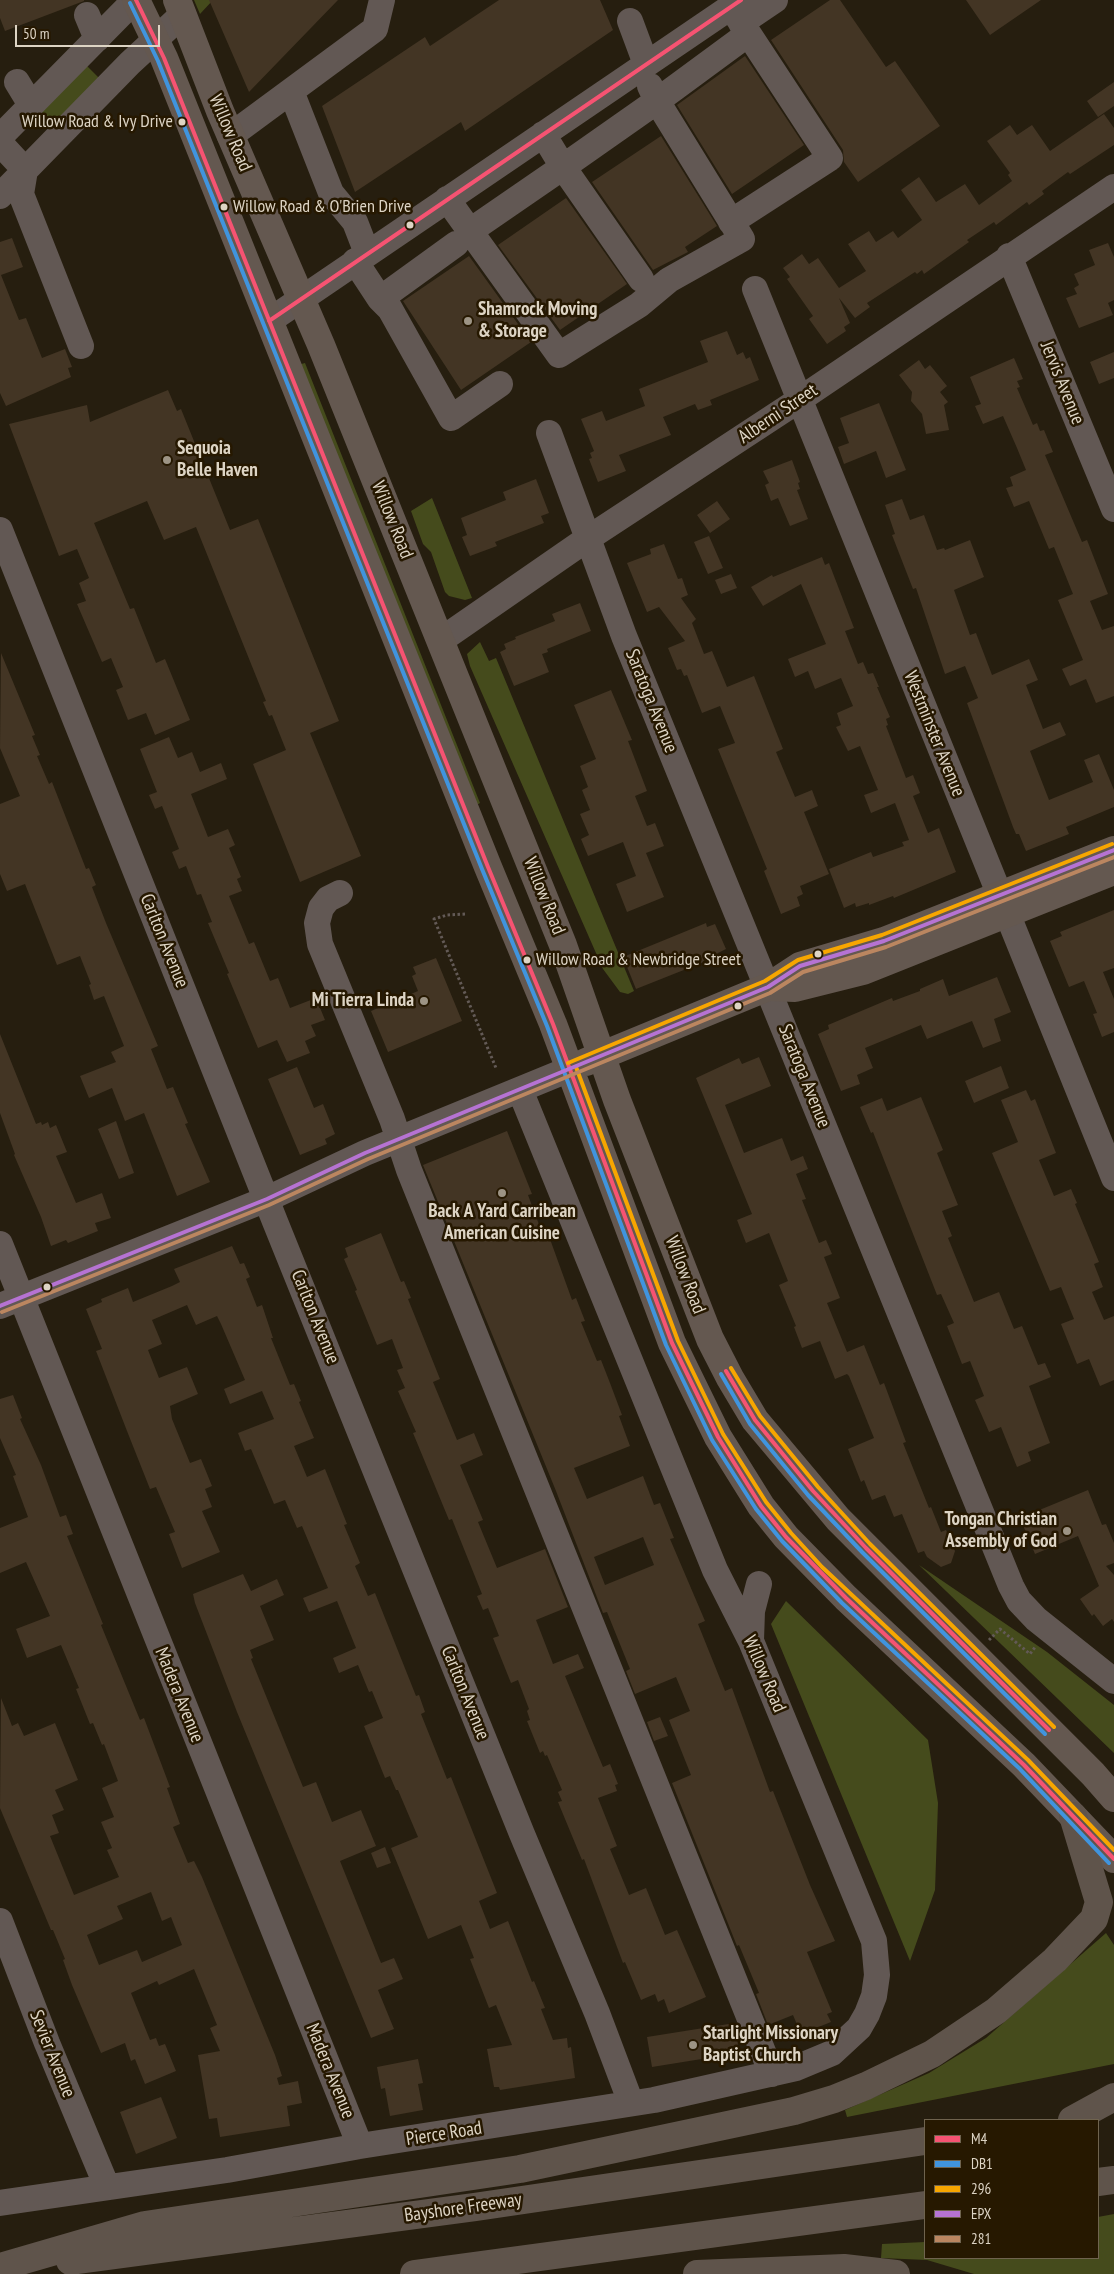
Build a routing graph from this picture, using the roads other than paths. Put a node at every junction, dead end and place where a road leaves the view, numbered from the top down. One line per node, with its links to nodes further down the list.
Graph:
1 (135, 0): 8 (street); 9 (main road, Willow Road)
2 (382, 0): 12 (street)
3 (776, 0): 6 (street)
4 (180, 7): 9 (street); 16 (main road, Willow Road)
5 (86, 15): 8 (street)
6 (740, 16): 10 (street); 13 (street); 24 (street)
7 (630, 21): 10 (street)
8 (97, 39): 14 (street)
9 (156, 39): 20 (street); 32 (main road, Willow Road)
10 (644, 66): 13 (street); 15 (street)
11 (17, 82): 14 (street)
12 (291, 91): 16 (street); 27 (street)
13 (657, 101): 19 (street); 24 (street)
14 (31, 105): 17 (street)
15 (542, 134): 19 (street); 23 (street)
16 (230, 136): 30 (main road, Willow Road)
17 (0, 137)
18 (0, 143): 20 (street)
19 (564, 167): 25 (street); 28 (street)
20 (25, 170): 22 (street); 33 (street)
21 (1114, 187): 26 (street, Alberni Street)
22 (0, 196)
23 (447, 199): 25 (street); 27 (street)
24 (731, 222): 25 (street)
25 (463, 238): 31 (street)
26 (1009, 256): 35 (street, Alberni Street); 37 (street, Jervis Avenue)
27 (361, 257): 30 (street); 31 (street)
28 (642, 280)
29 (755, 289): 35 (street, Westminster Avenue)
30 (300, 298): 32 (street); 40 (main road, Willow Road)
31 (380, 299): 34 (street)
32 (269, 321): 47 (main road, Willow Road)
33 (81, 346)
34 (500, 384)
35 (799, 400): 39 (street, Alberni Street); 44 (street, Westminster Avenue)
36 (549, 434): 39 (street, Saratoga Avenue)
37 (1114, 509)
38 (0, 530): 51 (street, Carlton Avenue)
39 (587, 540): 40 (street, Alberni Street); 45 (street, Saratoga Avenue)
40 (441, 640): 46 (main road, Willow Road)
41 (1114, 850): 44 (main road)
42 (1114, 871): 44 (main road)
43 (340, 893): 49 (street)
44 (1003, 905): 45 (main road); 50 (street, Westminster Avenue)
45 (768, 987): 46 (main road); 56 (street, Saratoga Avenue)
46 (603, 1055): 47 (main road); 57 (main road, Willow Road)
47 (570, 1069): 48 (street); 58 (main road, Willow Road)
48 (520, 1090): 49 (street); 55 (street, Willow Road)
49 (398, 1140): 51 (street); 62 (street)
50 (1114, 1178)
51 (267, 1199): 53 (street); 64 (street, Carlton Avenue)
52 (0, 1244): 53 (street, Madera Avenue)
53 (11, 1302): 69 (street, Madera Avenue)
54 (759, 1584): 55 (street)
55 (751, 1641): 61 (street, Willow Road)
56 (1114, 1681)
57 (1114, 1798)
58 (1073, 1816): 59 (main road, Willow Road); 75 (highway)
59 (1114, 1859)
60 (0, 1921): 72 (street, Sevier Avenue)
61 (867, 2014): 62 (street, Pierce Road)
62 (772, 2074): 64 (street, Pierce Road)
63 (1114, 2097): 66 (highway)
64 (631, 2103): 69 (street, Pierce Road)
65 (1114, 2114): 67 (highway)
66 (1074, 2119)
67 (1079, 2119)
68 (924, 2141): 75 (highway, Bayshore Freeway)
69 (360, 2146): 72 (street, Pierce Road)
70 (1114, 2180): 71 (highway)
71 (1099, 2182)
72 (107, 2187): 73 (street, Pierce Road)
73 (0, 2203)
74 (924, 2205): 76 (highway)
75 (0, 2269)
76 (414, 2274)
77 (697, 2274): 78 (highway)
78 (896, 2274)

